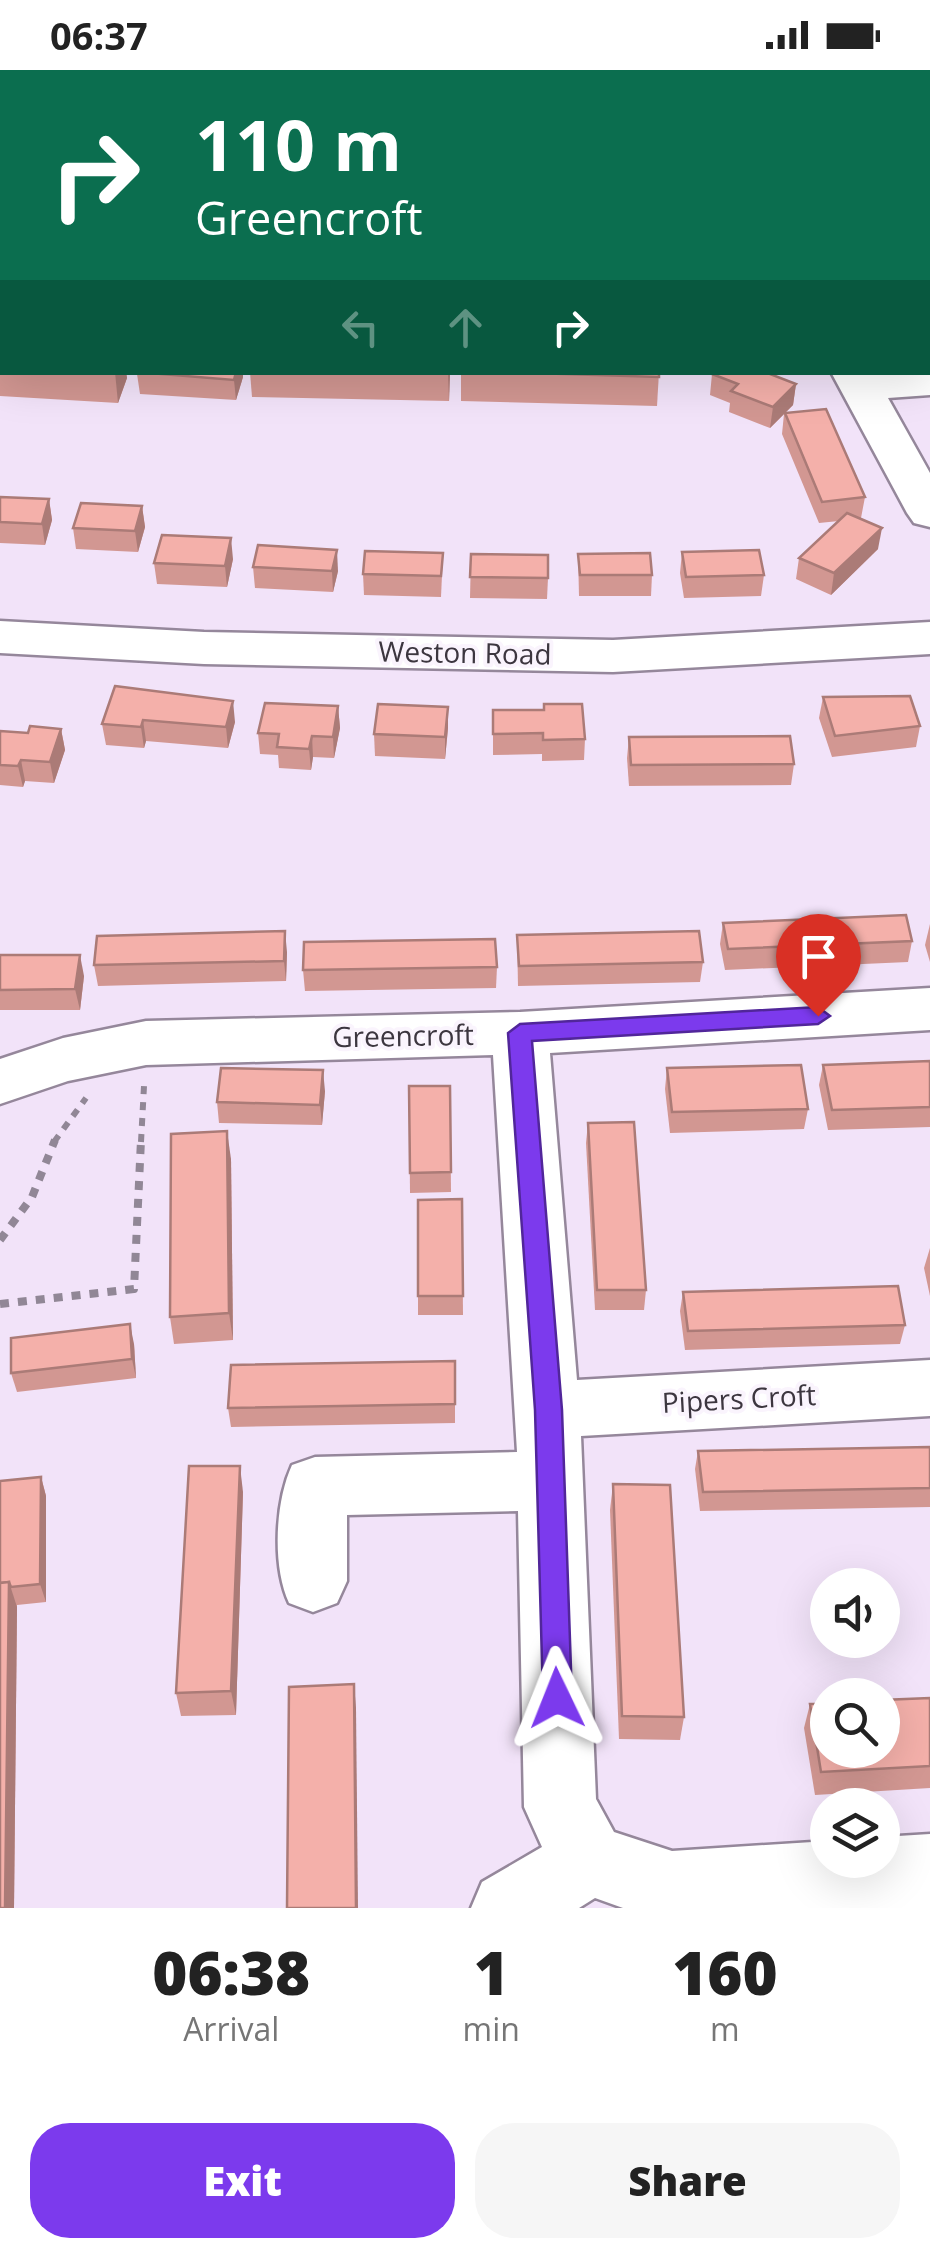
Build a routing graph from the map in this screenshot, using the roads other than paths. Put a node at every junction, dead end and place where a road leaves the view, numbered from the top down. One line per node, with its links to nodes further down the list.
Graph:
1 (856, 380): 2 (street); 3 (street)
2 (930, 382)
3 (930, 513)
4 (0, 637): 5 (street, Weston Road)
5 (930, 638)
6 (930, 1009): 7 (street, Greencroft)
7 (520, 1033): 8 (street, Greencroft); 10 (street)
8 (0, 1082)
9 (930, 1388): 10 (street, Pipers Croft)
10 (548, 1410): 11 (street)
11 (551, 1480): 12 (street); 13 (street)
12 (313, 1581)
13 (590, 1860): 15 (street); 16 (street)
14 (930, 1871): 15 (street)
15 (674, 1898)
16 (508, 1908)

